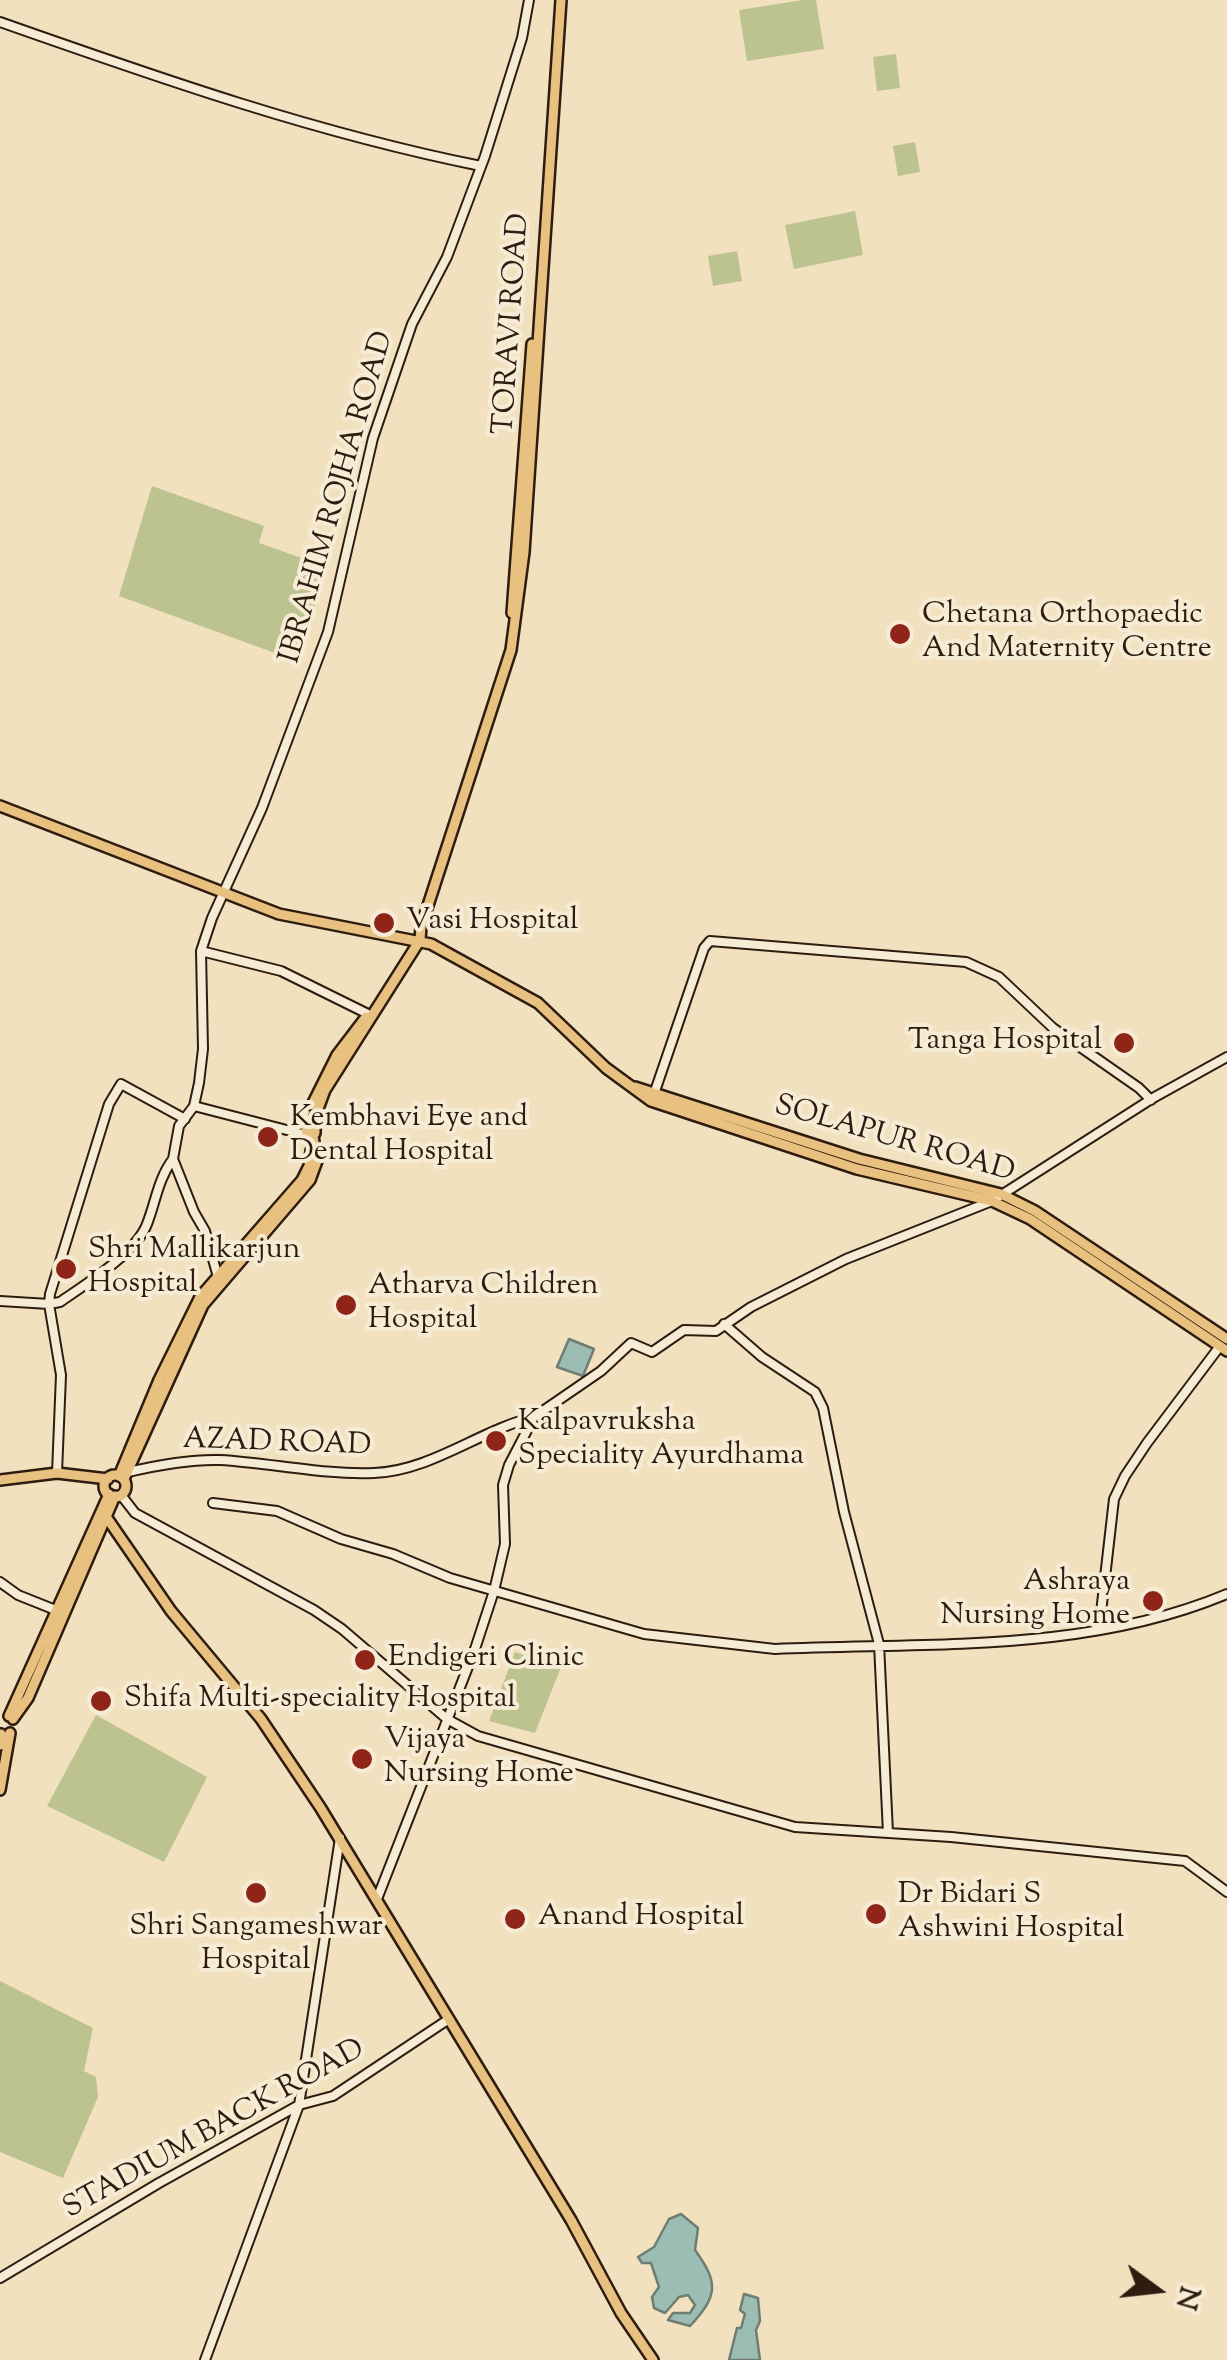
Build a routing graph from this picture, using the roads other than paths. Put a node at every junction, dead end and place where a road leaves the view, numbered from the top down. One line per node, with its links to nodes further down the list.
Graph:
1 (529, 0): 4 (street, IBRAHIM ROJHA ROAD)
2 (558, 0): 7 (main road, TORAVI ROAD)
3 (0, 22): 4 (street)
4 (482, 166): 6 (street, IBRAHIM ROJHA ROAD)
5 (0, 806): 6 (main road)
6 (224, 893): 7 (main road); 8 (street, IBRAHIM ROJHA ROAD)
7 (416, 939): 9 (main road); 11 (main road, SOLAPUR ROAD); 15 (main road)
8 (201, 951): 9 (street); 13 (street)
9 (368, 1014): 15 (main road)
10 (1227, 1056): 12 (street)
11 (653, 1096): 12 (street); 17 (main road, SOLAPUR ROAD); 17 (main road, SOLAPUR ROAD)
12 (1150, 1100): 17 (street)
13 (194, 1106): 14 (street); 15 (street)
14 (185, 1119): 16 (street); 20 (street)
15 (309, 1132): 18 (main road)
16 (173, 1159): 18 (street); 20 (street)
17 (997, 1198): 21 (street); 22 (main road, SOLAPUR ROAD)
18 (218, 1278): 25 (main road)
19 (0, 1301): 20 (street)
20 (49, 1304): 24 (street)
21 (724, 1324): 23 (street); 36 (street)
22 (1224, 1345): 35 (street)
23 (534, 1418): 25 (street, AZAD ROAD); 32 (street)
24 (57, 1473): 26 (main road); 27 (main road)
25 (124, 1476): 26 (main road); 28 (main road)
26 (108, 1478): 28 (main road)
27 (0, 1480)
28 (115, 1495): 30 (main road); 34 (main road); 38 (street)
29 (213, 1503): 32 (street)
30 (107, 1518): 37 (main road); 42 (main road)
31 (0, 1582): 34 (street)
32 (494, 1592): 36 (street); 38 (street)
33 (1227, 1594): 35 (street)
34 (58, 1610): 37 (main road)
35 (1099, 1630): 36 (street)
36 (878, 1644): 41 (street)
37 (7, 1717): 39 (main road)
38 (447, 1719): 41 (street); 44 (street)
39 (3, 1736): 40 (main road)
40 (0, 1790)
41 (888, 1832): 43 (street)
42 (340, 1838): 44 (main road); 46 (street)
43 (1227, 1892)
44 (377, 1899): 45 (main road)
45 (449, 2019): 46 (street, STADIUM BACK ROAD); 49 (main road)
46 (299, 2105): 47 (street, STADIUM BACK ROAD); 48 (street)
47 (0, 2278)
48 (205, 2360)
49 (654, 2360)

